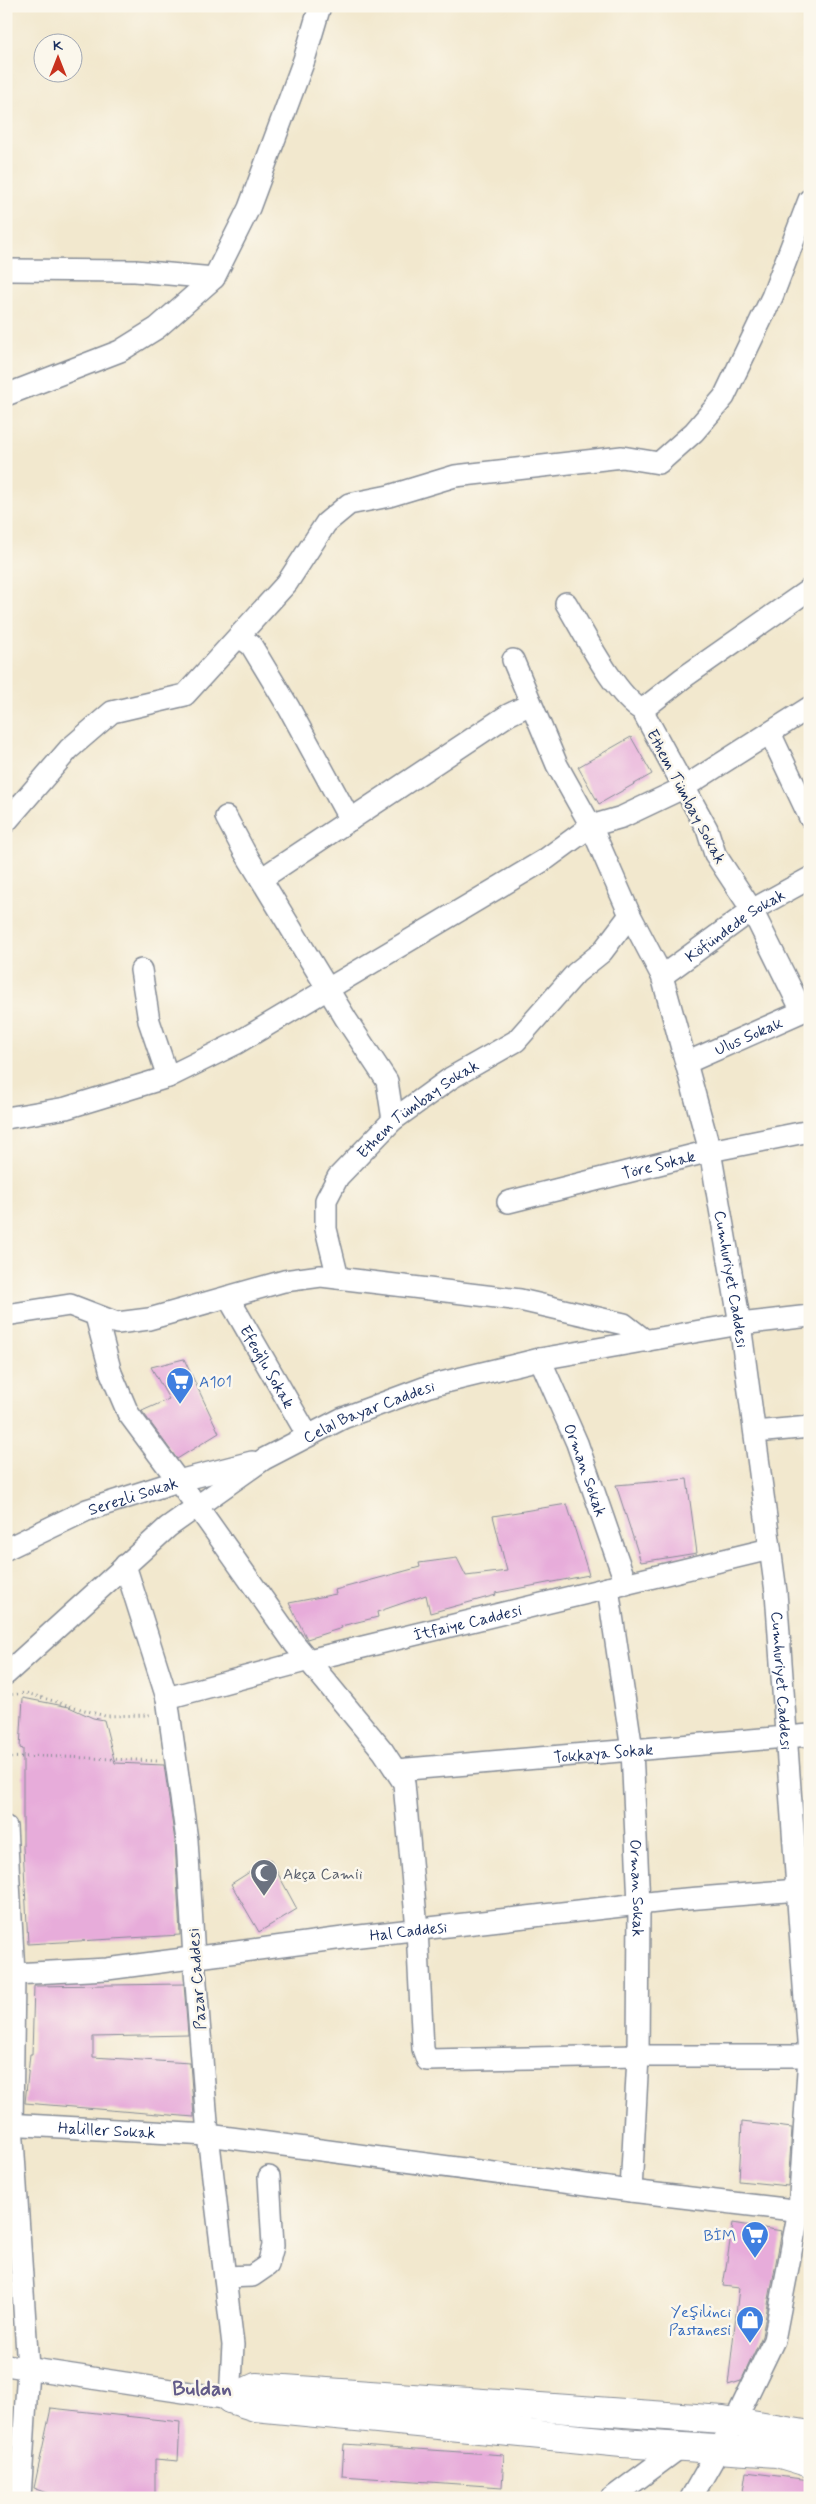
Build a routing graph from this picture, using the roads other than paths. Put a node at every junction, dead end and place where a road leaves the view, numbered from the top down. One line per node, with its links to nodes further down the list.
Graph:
1 (320, 6): 4 (street)
2 (809, 200): 8 (street)
3 (6, 270): 4 (street)
4 (214, 278): 5 (street)
5 (6, 395)
6 (810, 589): 12 (street, Ethem Tümbay Sokak)
7 (566, 603): 12 (street)
8 (239, 637): 17 (street); 18 (street)
9 (513, 660): 10 (street, Cumhuriyet Caddesi)
10 (531, 704): 17 (street); 19 (street, Cumhuriyet Caddesi)
11 (810, 707): 13 (street)
12 (642, 710): 14 (street, Ethem Tümbay Sokak)
13 (770, 733): 14 (street); 16 (street)
14 (683, 788): 19 (street); 22 (street, Ethem Tümbay Sokak)
15 (226, 817): 21 (street)
16 (810, 818)
17 (350, 820): 21 (street)
18 (6, 822)
19 (591, 826): 23 (street, Cumhuriyet Caddesi); 26 (street)
20 (810, 878): 22 (street, Köfündede Sokak)
21 (261, 879): 26 (street)
22 (752, 910): 25 (street, Köfündede Sokak); 27 (street, Ethem Tümbay Sokak)
23 (630, 915): 25 (street, Cumhuriyet Caddesi); 31 (street, Ethem Tümbay Sokak)
24 (141, 970): 29 (street)
25 (662, 976): 28 (street, Cumhuriyet Caddesi)
26 (328, 989): 29 (street); 31 (street)
27 (806, 1010): 28 (street, Ulus Sokak)
28 (686, 1063): 33 (street, Cumhuriyet Caddesi)
29 (168, 1077): 30 (street)
30 (6, 1118)
31 (393, 1120): 35 (street, Ethem Tümbay Sokak)
32 (810, 1130): 33 (street, Töre Sokak)
33 (710, 1151): 34 (street, Töre Sokak); 40 (street, Cumhuriyet Caddesi)
34 (508, 1202)
35 (338, 1278): 36 (street); 41 (street)
36 (228, 1297): 38 (street); 45 (street, Efeoğlu Sokak)
37 (6, 1315): 38 (street)
38 (96, 1316): 47 (street)
39 (810, 1316): 40 (street, Celal Bayar Caddesi)
40 (740, 1324): 41 (street, Celal Bayar Caddesi); 44 (street, Cumhuriyet Caddesi)
41 (646, 1341): 42 (street, Celal Bayar Caddesi)
42 (540, 1359): 45 (street, Celal Bayar Caddesi); 52 (street, Orman Sokak)
43 (810, 1427): 44 (street)
44 (755, 1432): 50 (street, Cumhuriyet Caddesi)
45 (308, 1436): 46 (street, Celal Bayar Caddesi)
46 (264, 1458): 47 (street, Serezli Sokak); 48 (street, Celal Bayar Caddesi)
47 (178, 1481): 48 (street); 49 (street, Serezli Sokak)
48 (198, 1506): 51 (street, Celal Bayar Caddesi); 53 (street)
49 (6, 1549)
50 (770, 1549): 52 (street, İtfaiye Caddesi); 57 (street, Cumhuriyet Caddesi)
51 (126, 1565): 54 (street, Celal Bayar Caddesi); 55 (street, Pazar Caddesi)
52 (617, 1586): 53 (street, İtfaiye Caddesi); 58 (street, Orman Sokak)
53 (309, 1660): 55 (street, İtfaiye Caddesi); 59 (street)
54 (6, 1674)
55 (168, 1706): 65 (street, Pazar Caddesi)
56 (810, 1735): 57 (street, Tokkaya Sokak)
57 (787, 1737): 58 (street, Tokkaya Sokak); 61 (street, Cumhuriyet Caddesi)
58 (632, 1750): 59 (street, Tokkaya Sokak); 62 (street, Orman Sokak)
59 (396, 1770): 63 (street)
60 (6, 1827): 66 (street)
61 (804, 1889): 62 (street, Hal Caddesi); 64 (street, Cumhuriyet Caddesi)
62 (639, 1904): 63 (street, Hal Caddesi); 67 (street, Orman Sokak)
63 (418, 1929): 65 (street, Hal Caddesi); 67 (street)
64 (806, 1954): 68 (street, Cumhuriyet Caddesi)
65 (194, 1958): 66 (street, Hal Caddesi); 70 (street, Pazar Caddesi)
66 (10, 1973): 69 (street)
67 (638, 2056): 68 (street); 72 (street, Orman Sokak)
68 (809, 2056): 73 (street, Cumhuriyet Caddesi)
69 (9, 2124): 70 (street, Haliller Sokak); 76 (street)
70 (208, 2135): 72 (street, Haliller Sokak); 74 (street, Pazar Caddesi)
71 (269, 2177): 74 (street)
72 (630, 2191): 73 (street, Haliller Sokak)
73 (804, 2211): 78 (street, Cumhuriyet Caddesi)
74 (225, 2277): 77 (street, Pazar Caddesi)
75 (6, 2365): 76 (street)
76 (28, 2368): 77 (street); 83 (street)
77 (230, 2399): 78 (main road); 80 (main road)
78 (735, 2422): 79 (main road); 81 (street, Cumhuriyet Caddesi)
79 (810, 2435)
80 (682, 2446): 81 (main road); 84 (street)
81 (718, 2448): 82 (main road); 85 (street, Cumhuriyet Caddesi)
82 (810, 2463)
83 (25, 2496)
84 (612, 2498)
85 (691, 2498)

